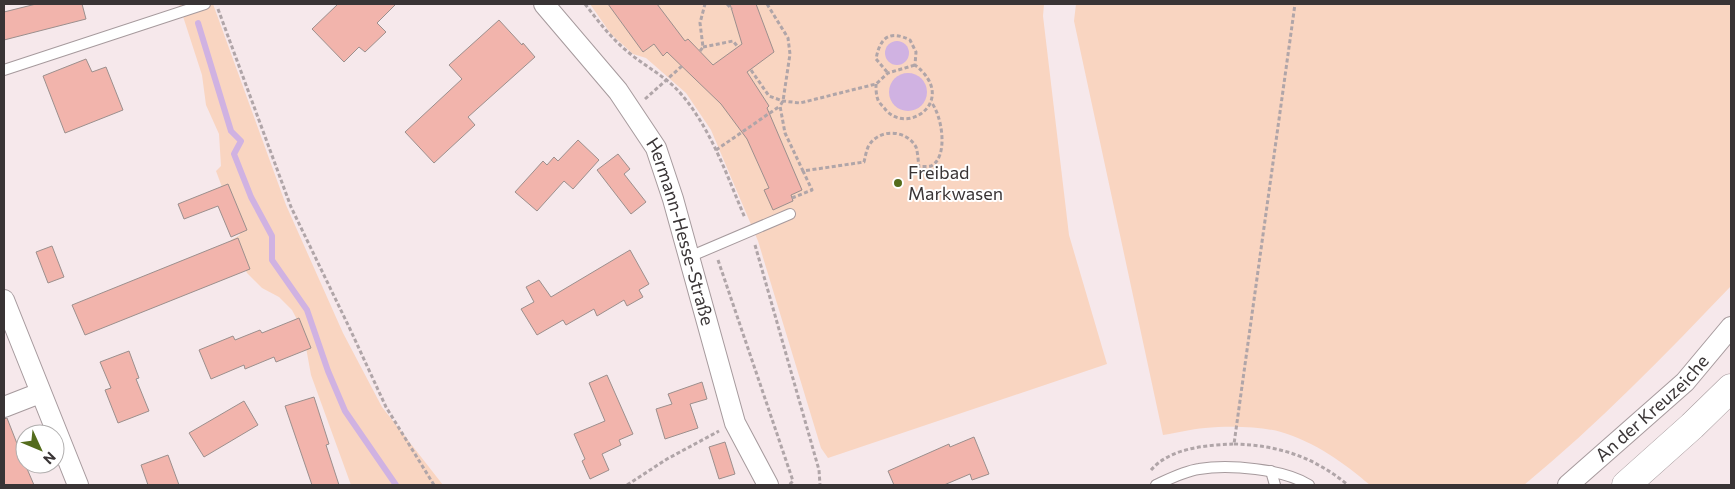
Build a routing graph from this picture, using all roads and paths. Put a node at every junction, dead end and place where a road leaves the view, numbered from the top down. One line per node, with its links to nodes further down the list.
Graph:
1 (205, 4): 14 (lane)
2 (216, 4): 40 (path)
3 (544, 4): 21 (street, Hermann-Hesse-Straße)
4 (706, 4): 9 (path)
5 (727, 4): 8 (path)
6 (767, 4): 18 (path)
7 (1296, 4): 34 (path)
8 (732, 9)
9 (703, 47): 10 (path); 11 (path)
10 (738, 47)
11 (700, 51)
12 (915, 65): 16 (path); 16 (path); 19 (path)
13 (682, 66): 21 (path)
14 (4, 70)
15 (751, 70): 18 (path)
16 (888, 73): 17 (path)
17 (876, 84): 18 (path); 19 (path)
18 (783, 101): 20 (path)
19 (931, 102): 23 (path)
20 (780, 106): 22 (path); 23 (path)
21 (631, 111): 27 (street, Hermann-Hesse-Straße)
22 (716, 150)
23 (803, 171): 24 (path)
24 (792, 198)
25 (790, 214): 26 (lane)
26 (713, 246): 27 (lane); 43 (path)
27 (689, 257): 33 (street, Hermann-Hesse-Straße)
28 (4, 300): 31 (street)
29 (1731, 327): 48 (street, An der Kreuzeiche)
30 (1731, 388): 37 (main road)
31 (40, 393): 32 (street); 39 (street)
32 (4, 407)
33 (735, 423): 41 (path); 42 (street, Hermann-Hesse-Straße)
34 (1234, 444): 36 (path); 47 (path)
35 (1270, 471): 38 (lane); 45 (lane); 46 (lane)
36 (1148, 473)
37 (1650, 474): 49 (main road)
38 (1174, 482): 44 (lane)
39 (78, 485)
40 (433, 485)
41 (627, 485)
42 (768, 485)
43 (789, 485)
44 (1156, 485)
45 (1275, 485)
46 (1309, 485)
47 (1348, 485)
48 (1568, 485)
49 (1626, 485)

